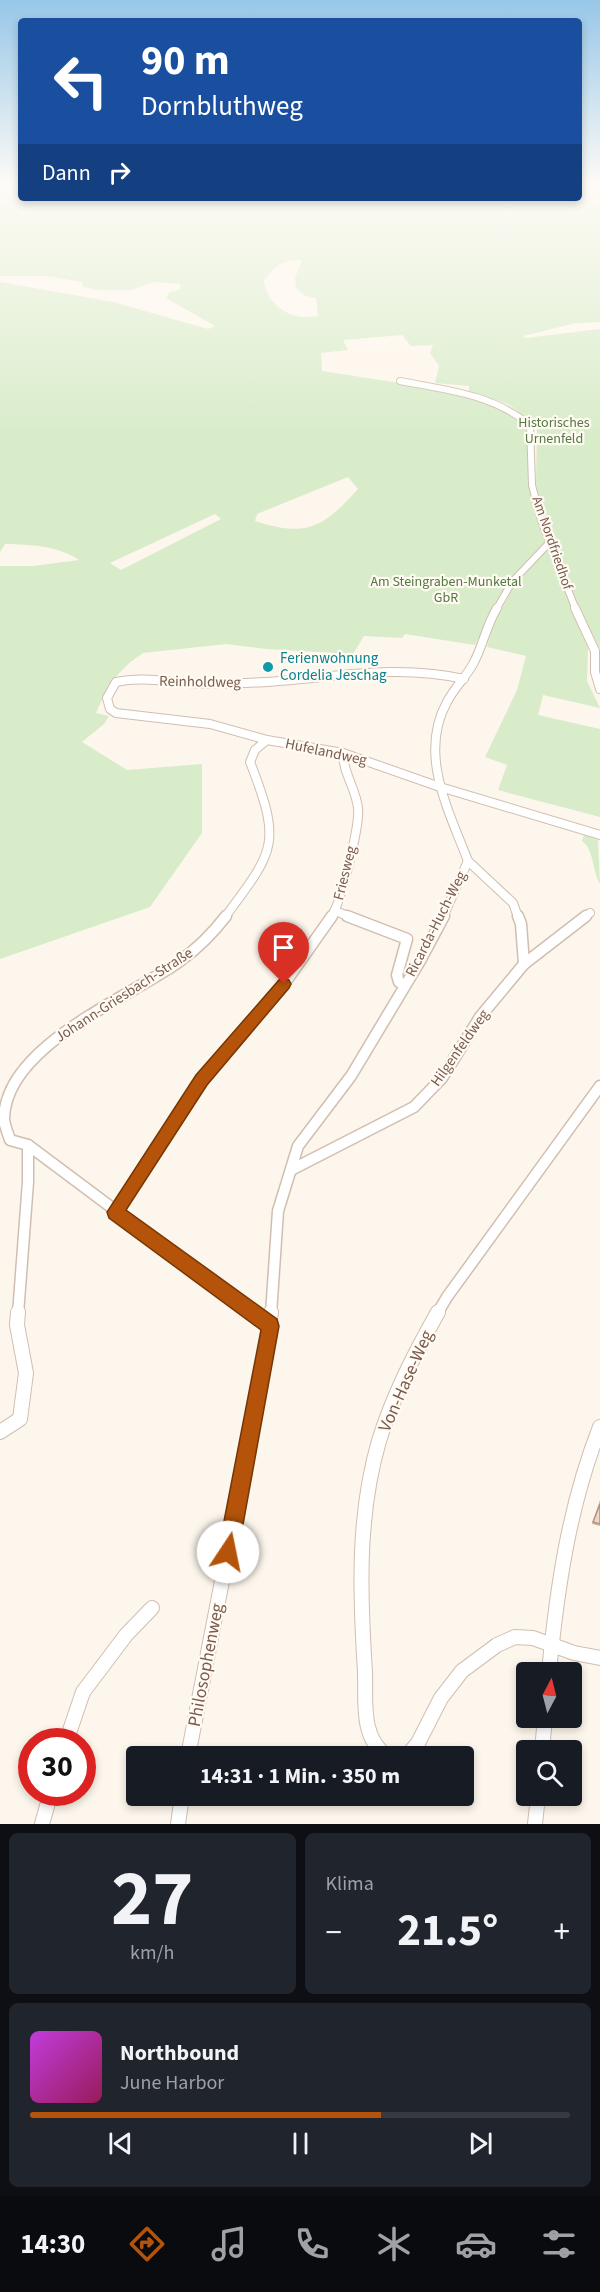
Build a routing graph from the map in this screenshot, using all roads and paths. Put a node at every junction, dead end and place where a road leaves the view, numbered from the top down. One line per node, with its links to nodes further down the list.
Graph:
1 (400, 381): 2 (street, Am Nordfriedhof)
2 (549, 543): 3 (street, Ricarda-Huch-Weg); 5 (street, Am Nordfriedhof)
3 (464, 679): 4 (street, Reinholdweg); 8 (street, Ricarda-Huch-Weg)
4 (116, 682): 6 (street, Hufelandweg)
5 (600, 689)
6 (267, 740): 7 (street, Hufelandweg); 16 (street, Johann-Griesbach-Straße)
7 (343, 753): 8 (street, Hufelandweg); 11 (street, Friesweg)
8 (440, 787): 9 (street, Hufelandweg); 10 (street, Ricarda-Huch-Weg)
9 (600, 835)
10 (468, 861): 13 (street); 14 (street, Ricarda-Huch-Weg)
11 (335, 911): 14 (street, Ricarda-Huch-Weg); 18 (street, Friesweg)
12 (590, 913): 13 (street, Hilgenfeldweg)
13 (524, 964): 17 (street, Hilgenfeldweg)
14 (404, 985): 17 (street, Ricarda-Huch-Weg)
15 (600, 1086): 28 (street, Von-Hase-Weg)
16 (28, 1145): 18 (street); 21 (street)
17 (291, 1170): 19 (street, Ricarda-Huch-Weg)
18 (115, 1212): 19 (street)
19 (270, 1326): 27 (street, Philosophenweg)
20 (600, 1427): 23 (street)
21 (0, 1432)
22 (152, 1608): 26 (street)
23 (551, 1645): 24 (street); 25 (street); 29 (street)
24 (600, 1658)
25 (550, 1662)
26 (71, 1728)
27 (190, 1746)
28 (376, 1746)
29 (415, 1746)
30 (47, 1806): 33 (street)
31 (181, 1806): 34 (street)
32 (537, 1806): 35 (street)
33 (42, 1824)
34 (178, 1824)
35 (535, 1824)

